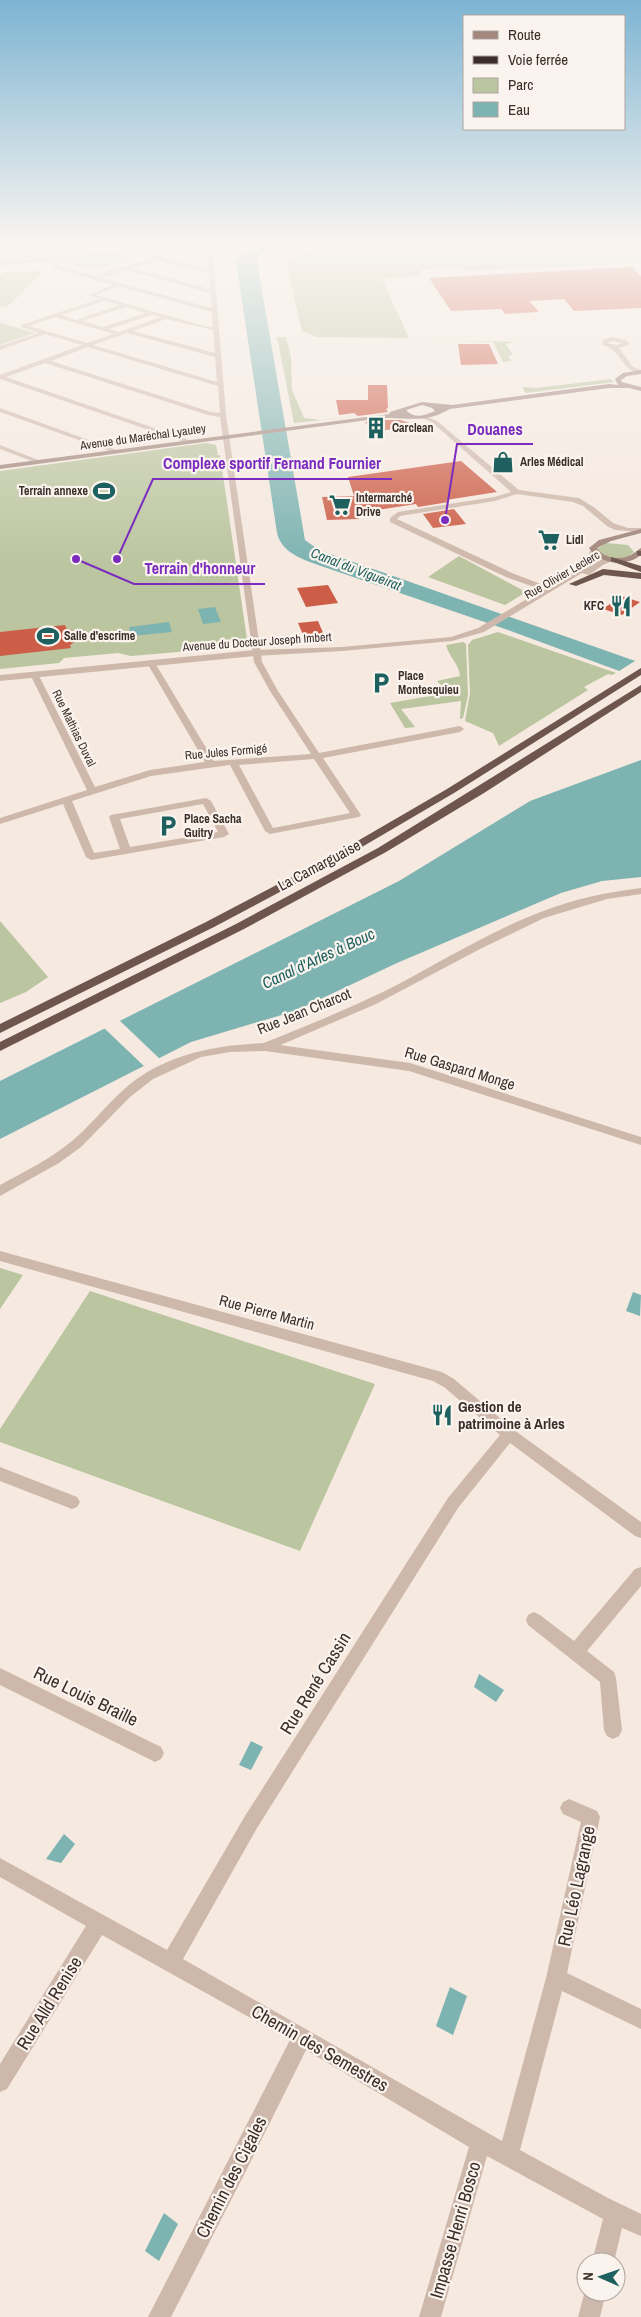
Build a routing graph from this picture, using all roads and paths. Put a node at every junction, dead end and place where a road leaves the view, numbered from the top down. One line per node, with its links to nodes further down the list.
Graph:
1 (79, 349): 7 (street)
2 (99, 349): 12 (street)
3 (191, 349): 6 (street)
4 (217, 349): 6 (street)
5 (616, 349): 8 (street)
6 (218, 356): 12 (street)
7 (46, 361): 10 (street); 21 (street)
8 (631, 370): 9 (main road); 11 (main road)
9 (640, 372)
10 (0, 377): 25 (street)
11 (619, 382): 13 (main road); 14 (main road)
12 (220, 385): 21 (street)
13 (609, 386): 14 (main road); 17 (main road)
14 (627, 386): 15 (main road)
15 (640, 389)
16 (433, 406): 17 (main road); 19 (main road); 20 (main road)
17 (452, 406): 19 (main road)
18 (0, 410): 27 (street)
19 (439, 411): 23 (main road)
20 (405, 413): 22 (main road); 24 (main road, Avenue du Maréchal Lyautey)
21 (223, 415): 24 (street)
22 (424, 417): 23 (street)
23 (434, 419): 30 (street)
24 (226, 436): 25 (main road, Avenue du Maréchal Lyautey); 44 (street)
25 (190, 442): 27 (main road, Avenue du Maréchal Lyautey)
26 (0, 447): 28 (street)
27 (117, 452): 28 (main road, Avenue du Maréchal Lyautey)
28 (40, 462): 29 (main road, Avenue du Maréchal Lyautey)
29 (0, 468)
30 (517, 492): 31 (street); 38 (street)
31 (607, 525): 32 (street); 33 (street)
32 (641, 530): 33 (main road, Rue Olivier Leclerc)
33 (607, 540): 34 (main road, Rue Olivier Leclerc)
34 (594, 552): 36 (main road, Rue Olivier Leclerc); 41 (street, Rue Olivier Leclerc)
35 (641, 552): 36 (main road, Rue Olivier Leclerc)
36 (613, 559): 37 (highway); 40 (street, Rue Olivier Leclerc)
37 (641, 569)
38 (509, 575): 41 (street); 42 (street)
39 (641, 576): 40 (highway)
40 (572, 584): 43 (street, Rue Olivier Leclerc)
41 (548, 590): 42 (street, Rue Olivier Leclerc)
42 (540, 594): 43 (street, Rue Olivier Leclerc)
43 (510, 612): 44 (street, Avenue du Docteur Joseph Imbert)
44 (255, 653): 45 (street, Avenue du Docteur Joseph Imbert); 55 (street)
45 (151, 664): 48 (street, Avenue du Docteur Joseph Imbert); 57 (street)
46 (641, 664): 50 (highway)
47 (641, 671): 50 (highway, La Camarguaise)
48 (34, 674): 49 (street, Avenue du Docteur Joseph Imbert); 58 (street, Rue Mathias Duval)
49 (0, 678)
50 (623, 679): 63 (highway, La Camarguaise)
51 (641, 688): 54 (highway, La Camarguaise)
52 (641, 694): 54 (highway)
53 (460, 729): 55 (street, Rue Jules Formigé)
54 (576, 730): 64 (highway, La Camarguaise)
55 (317, 756): 56 (street, Rue Jules Formigé); 56 (street)
56 (233, 763): 57 (street, Rue Jules Formigé)
57 (211, 764): 58 (street, Rue Jules Formigé)
58 (93, 792): 59 (street, Rue Jules Formigé)
59 (67, 801): 60 (street, Rue Jules Formigé); 61 (street)
60 (0, 821)
61 (126, 851): 61 (street)
62 (641, 892): 65 (street, Rue Jean Charcot)
63 (0, 1028)
64 (0, 1047)
65 (265, 1047): 66 (street, Rue Gaspard Monge); 67 (street, Rue Jean Charcot)
66 (641, 1141)
67 (0, 1191)
68 (0, 1256): 69 (street, Rue Pierre Martin)
69 (509, 1434): 72 (street); 82 (street, Rue René Cassin)
70 (0, 1474): 71 (street)
71 (72, 1502)
72 (641, 1531)
73 (641, 1574): 75 (street)
74 (534, 1620): 75 (street)
75 (575, 1653): 77 (street)
76 (0, 1676): 78 (street, Rue Louis Braille)
77 (613, 1730)
78 (155, 1753)
79 (570, 1808): 83 (street, Rue Léo Lagrange)
80 (0, 1867): 81 (street, Chemin des Semestres)
81 (99, 1923): 82 (street, Chemin des Semestres); 86 (street, Rue Alld Renise)
82 (170, 1964): 85 (street, Chemin des Semestres)
83 (556, 1978): 84 (street); 88 (street, Rue Léo Lagrange)
84 (641, 2019)
85 (302, 2037): 87 (street, Chemin des Semestres); 93 (street, Chemin des Cigales)
86 (0, 2082)
87 (480, 2142): 88 (street, Chemin des Semestres); 94 (street, Impasse Henri Bosco)
88 (509, 2154): 89 (street, Chemin des Semestres)
89 (615, 2214): 90 (street, Chemin des Semestres); 91 (street)
90 (641, 2225)
91 (606, 2252)
92 (593, 2302): 95 (street)
93 (159, 2317)
94 (430, 2317)
95 (589, 2317)

